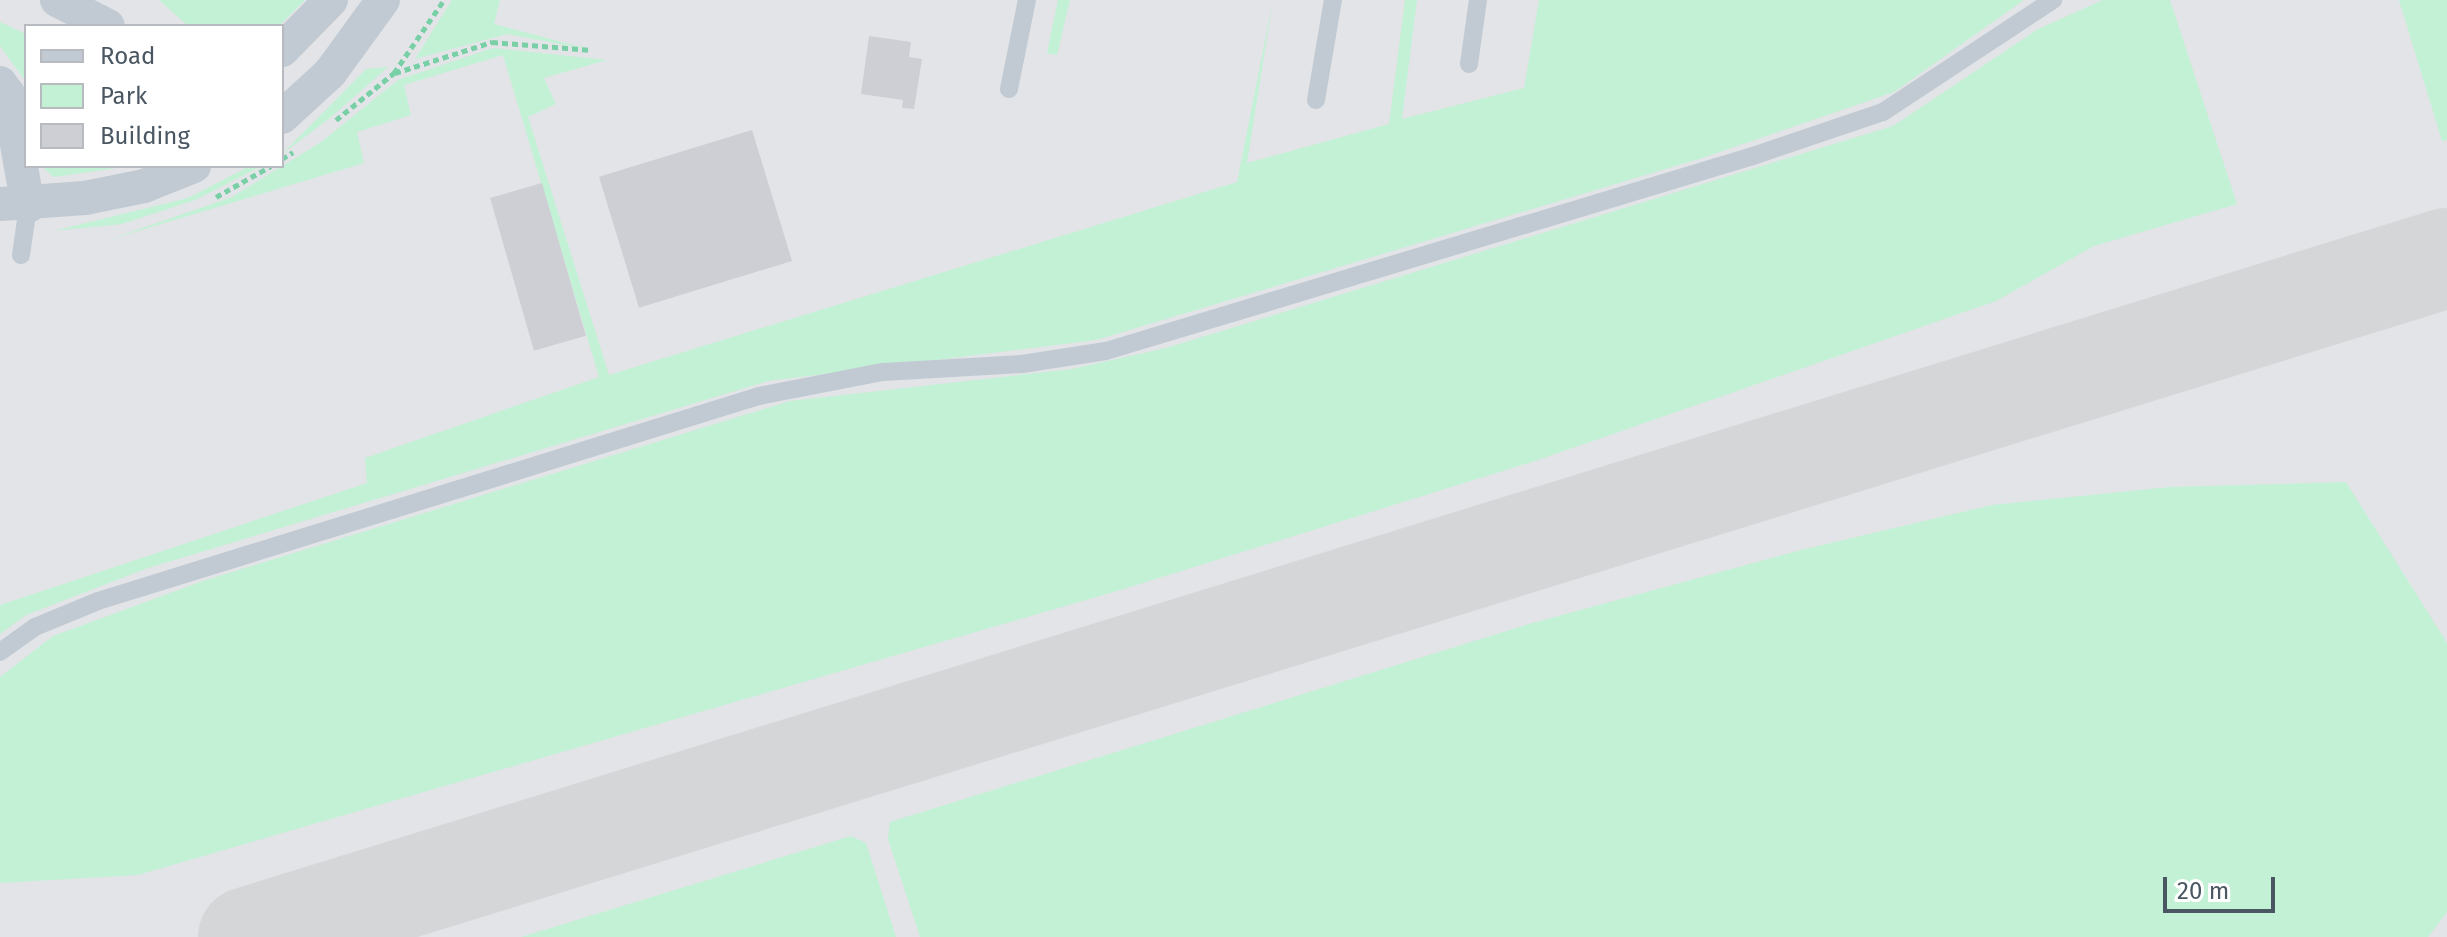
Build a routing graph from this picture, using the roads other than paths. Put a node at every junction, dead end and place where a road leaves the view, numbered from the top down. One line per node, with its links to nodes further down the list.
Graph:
1 (331, 0): 9 (street)
2 (383, 0): 14 (street)
3 (1027, 0): 12 (lane)
4 (1333, 0): 13 (lane)
5 (1478, 0): 10 (lane)
6 (2053, 0): 18 (lane)
7 (64, 2): 8 (street)
8 (104, 24)
9 (284, 48)
10 (1469, 64)
11 (0, 83): 16 (street)
12 (1009, 89)
13 (1316, 100)
14 (284, 115)
15 (189, 168): 16 (street)
16 (14, 205): 17 (lane)
17 (21, 255)
18 (0, 652)

